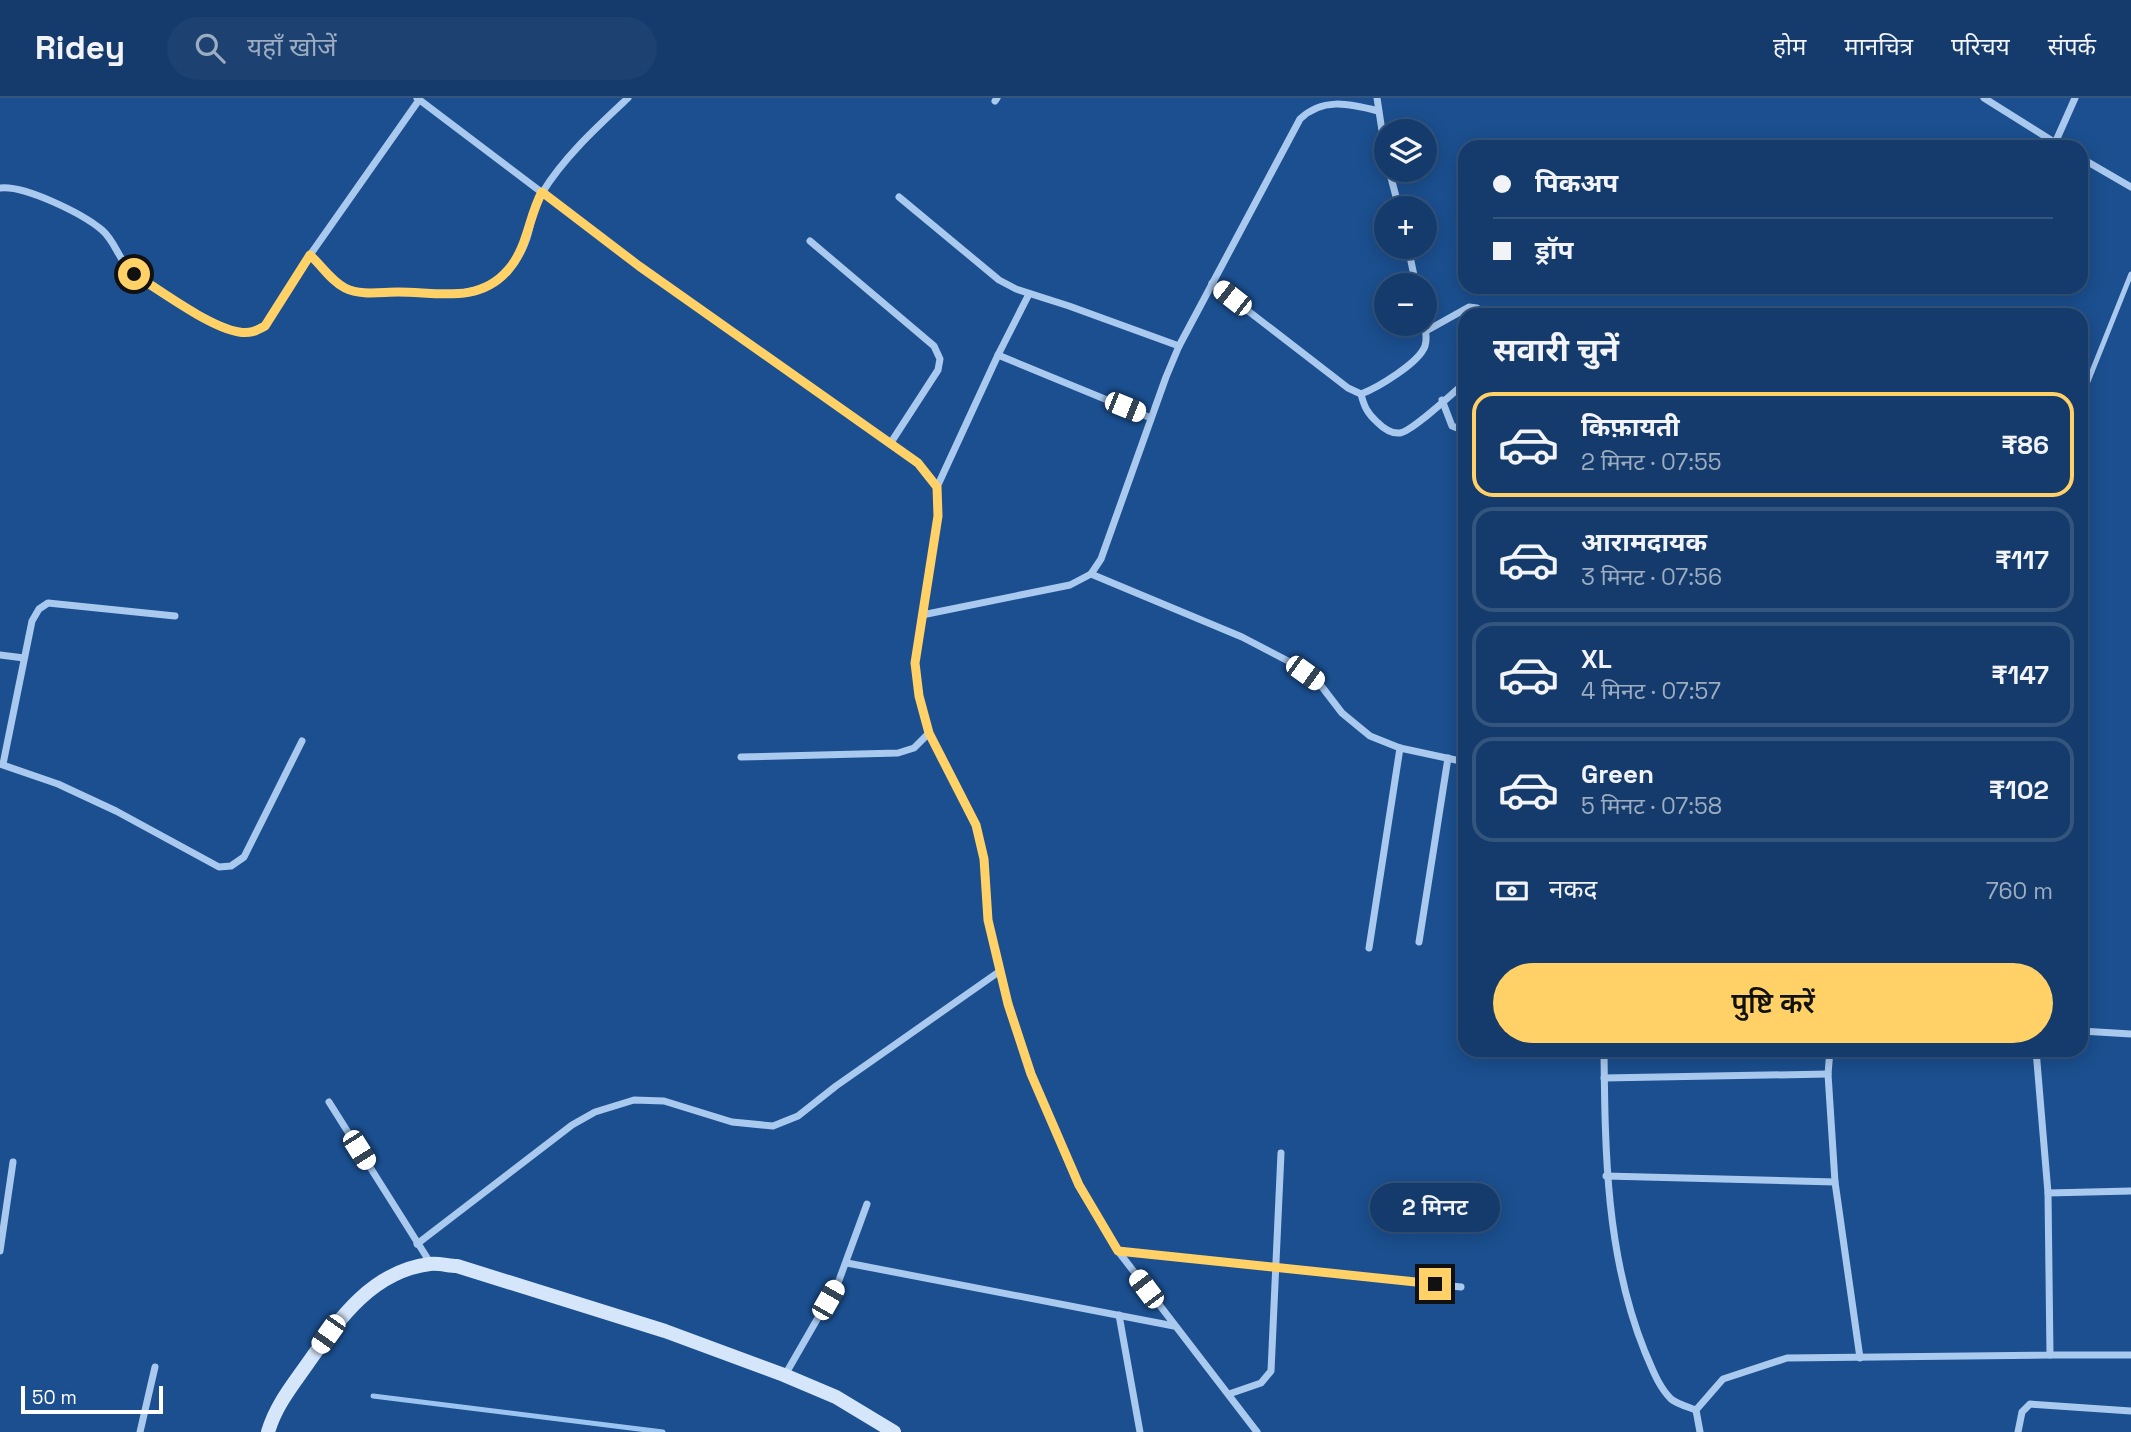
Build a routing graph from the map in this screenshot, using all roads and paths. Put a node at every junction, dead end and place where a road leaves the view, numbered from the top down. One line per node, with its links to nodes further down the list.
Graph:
1 (628, 98): 13 (street)
2 (1377, 98): 6 (street)
3 (1984, 98): 8 (street)
4 (2075, 98): 9 (street)
5 (418, 99): 13 (street); 16 (street)
6 (1378, 111): 7 (street); 18 (street)
7 (1379, 119)
8 (2050, 140)
9 (2060, 140)
10 (2088, 162): 11 (street)
11 (2131, 187)
12 (0, 188): 16 (street)
13 (542, 192): 16 (street); 31 (street)
14 (898, 197): 19 (street)
15 (810, 241): 31 (street)
16 (310, 255)
17 (2131, 274): 25 (lane)
18 (1212, 283): 23 (street); 27 (street)
19 (1028, 293): 23 (street); 24 (street)
20 (1458, 312): 21 (street)
21 (1437, 322)
22 (1425, 336): 27 (street)
23 (1179, 346): 29 (street)
24 (998, 355): 29 (street); 32 (street)
25 (2088, 381)
26 (1458, 388): 28 (street)
27 (1361, 394): 28 (street)
28 (1442, 400): 30 (street)
29 (1151, 418): 33 (street)
30 (1458, 428)
31 (890, 444): 32 (street)
32 (937, 487): 34 (street)
33 (1091, 574): 34 (street); 40 (street)
34 (922, 615): 38 (street)
35 (176, 616): 37 (street)
36 (0, 655): 37 (street)
37 (24, 658): 44 (street)
38 (929, 733): 41 (street); 47 (street)
39 (302, 741): 44 (street)
40 (1400, 748): 42 (street); 46 (street)
41 (741, 757)
42 (1448, 758): 43 (street); 45 (street)
43 (1458, 760)
44 (2, 764)
45 (1419, 942)
46 (1369, 948)
47 (1000, 971): 63 (street); 65 (street)
48 (2088, 1031): 49 (street)
49 (2131, 1034)
50 (1604, 1057): 54 (street)
51 (1829, 1057): 53 (street)
52 (2037, 1057): 61 (street)
53 (1828, 1074): 54 (street); 59 (street)
54 (1604, 1078): 58 (street)
55 (329, 1102): 63 (street)
56 (1282, 1153): 68 (street)
57 (13, 1162): 64 (street)
58 (1606, 1175): 59 (street); 78 (street)
59 (1835, 1182): 74 (street)
60 (2131, 1191): 61 (street)
61 (2048, 1193): 72 (street)
62 (867, 1204): 67 (street)
63 (417, 1244): 66 (street)
64 (0, 1251)
65 (1118, 1251): 68 (street); 71 (street)
66 (431, 1264): 76 (street); 81 (street)
67 (847, 1264): 70 (street); 76 (street)
68 (1275, 1268): 69 (street); 77 (street)
69 (1461, 1287)
70 (1119, 1315): 71 (street); 83 (street)
71 (1174, 1326): 77 (street)
72 (2050, 1355): 73 (street); 74 (street)
73 (2131, 1355)
74 (1860, 1358): 78 (street)
75 (155, 1367): 80 (street)
76 (784, 1375): 82 (street)
77 (1229, 1394): 84 (street)
78 (1696, 1410): 85 (street)
79 (2131, 1411): 86 (street)
80 (140, 1432)
81 (268, 1432)
82 (894, 1432)
83 (1140, 1432)
84 (1257, 1432)
85 (1700, 1432)
86 (2018, 1432)

